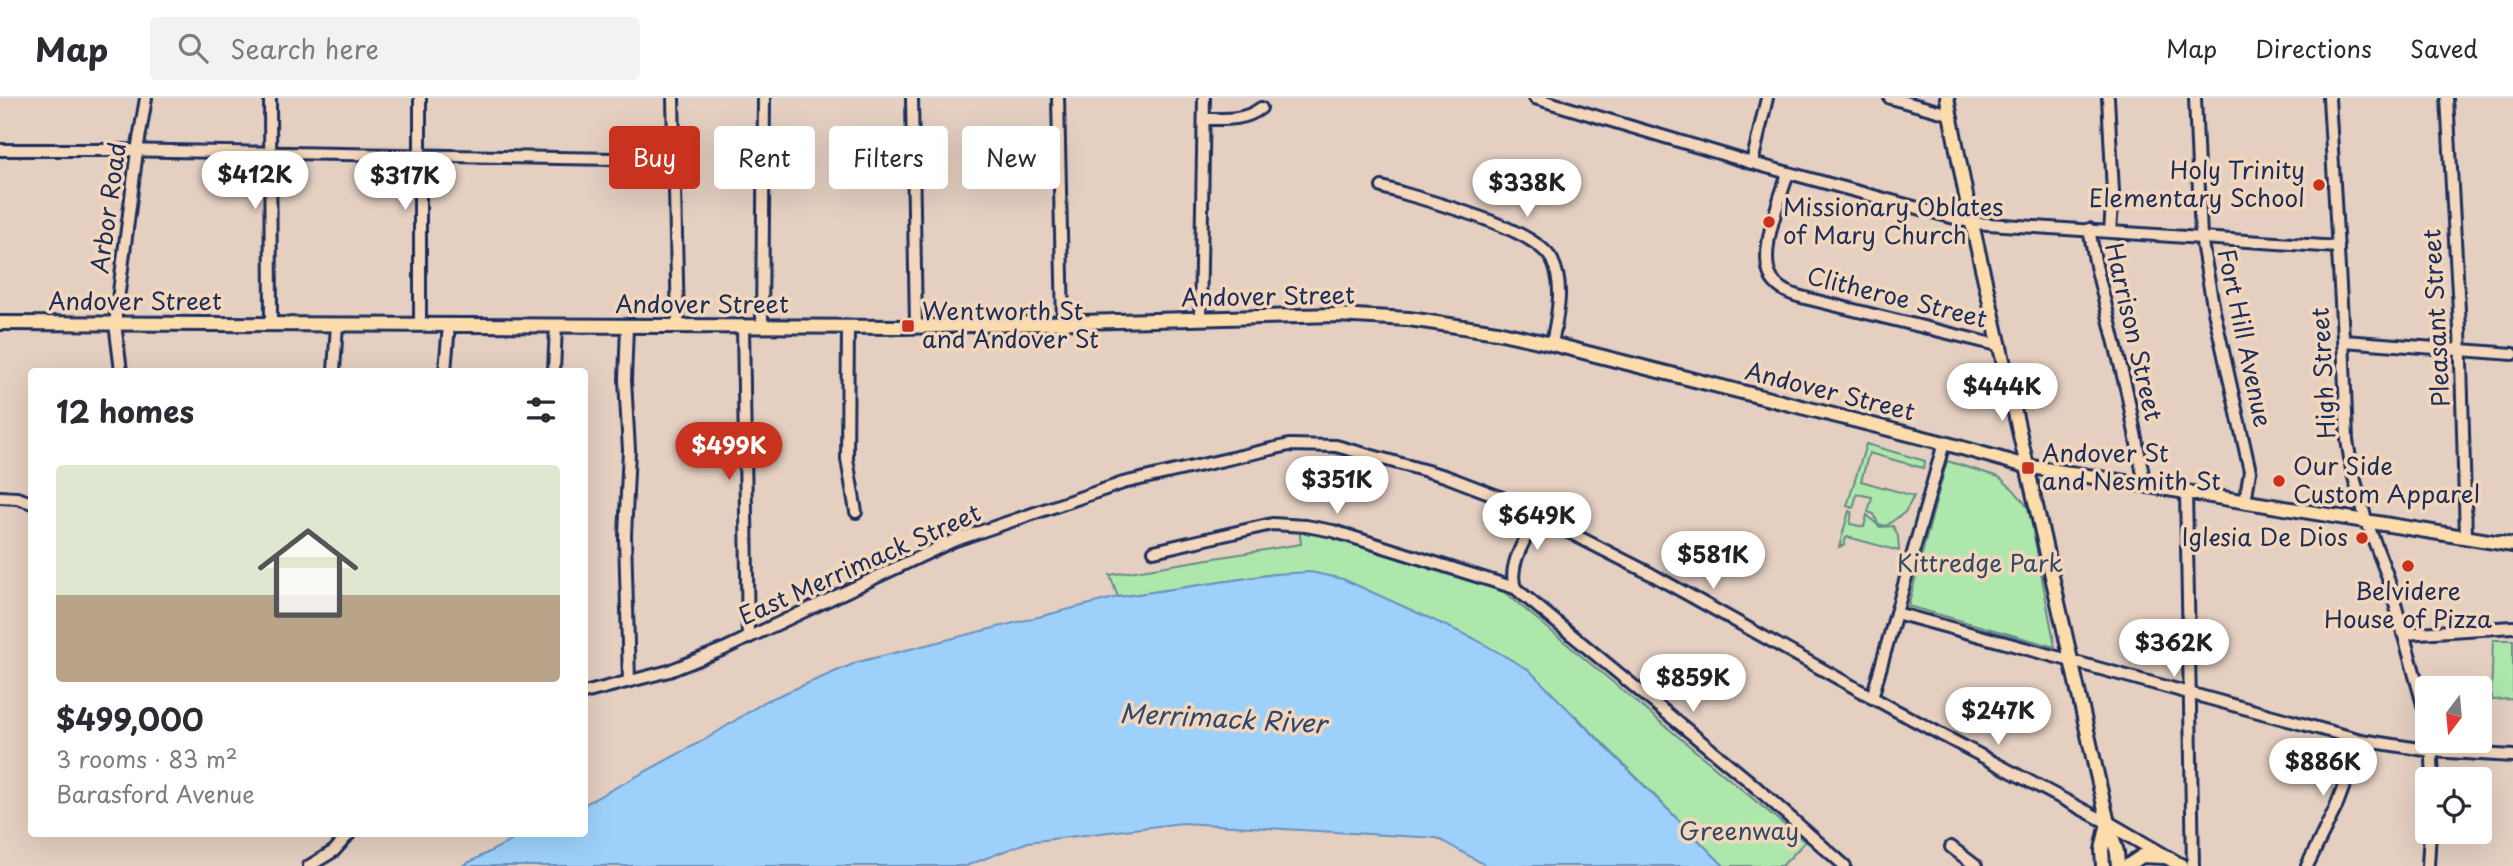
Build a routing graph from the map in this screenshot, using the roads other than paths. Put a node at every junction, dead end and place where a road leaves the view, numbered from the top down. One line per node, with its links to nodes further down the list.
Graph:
1 (146, 98): 22 (street, Arbor Road)
2 (270, 98): 23 (street)
3 (420, 98): 24 (street)
4 (673, 98): 20 (street)
5 (764, 98): 47 (street)
6 (912, 98): 49 (street)
7 (1058, 98): 39 (street)
8 (1204, 98): 19 (street)
9 (1535, 98): 26 (street)
10 (1767, 98): 26 (street)
11 (1890, 98): 18 (street)
12 (1947, 98): 18 (main road)
13 (2108, 98): 32 (street)
14 (2195, 98): 33 (street, Fort Hill Avenue)
15 (2329, 98): 34 (street, High Street)
16 (2446, 98): 53 (street, Pleasant Street)
17 (1261, 108): 19 (street)
18 (1949, 114): 30 (main road)
19 (1204, 119): 35 (street)
20 (673, 126)
21 (0, 150): 22 (street)
22 (137, 151): 23 (street); 37 (street, Arbor Road)
23 (270, 154): 24 (street); 38 (street)
24 (421, 156): 25 (street); 41 (street)
25 (609, 159)
26 (1752, 163): 27 (street)
27 (1788, 173): 30 (street); 52 (street, Clitheroe Street)
28 (1382, 187): 51 (street)
29 (675, 189): 45 (street)
30 (1972, 223): 31 (street); 52 (main road)
31 (2089, 229): 32 (street); 61 (street, Harrison Street)
32 (2110, 231): 33 (street)
33 (2201, 237): 34 (street); 65 (street, Fort Hill Avenue)
34 (2338, 247): 50 (street, High Street)
35 (1200, 319): 39 (main road, Andover Street); 51 (main road, Andover Street)
36 (0, 323): 37 (main road, Andover Street)
37 (115, 323): 38 (main road, Andover Street); 55 (street, Arbor Road)
38 (271, 323): 40 (main road, Andover Street)
39 (1063, 323): 49 (main road, Andover Street)
40 (337, 324): 41 (main road, Andover Street); 56 (street)
41 (420, 325): 42 (main road, Andover Street)
42 (449, 325): 43 (main road, Andover Street); 57 (street)
43 (556, 326): 44 (main road, Andover Street); 58 (street)
44 (626, 326): 45 (main road, Andover Street); 79 (street)
45 (678, 326): 46 (main road, Andover Street)
46 (743, 326): 47 (main road, Andover Street); 76 (street)
47 (762, 326): 48 (main road, Andover Street)
48 (848, 326): 49 (main road, Andover Street); 66 (street)
49 (916, 326)
50 (2344, 341): 53 (street); 68 (street, High Street)
51 (1552, 344): 59 (main road, Andover Street)
52 (2001, 346): 60 (main road)
53 (2460, 350): 54 (street); 69 (street, Pleasant Street)
54 (2513, 355)
55 (121, 368)
56 (334, 368)
57 (445, 368)
58 (554, 368)
59 (1944, 443): 60 (main road, Andover Street); 73 (street)
60 (2026, 466): 61 (main road, Andover Street); 77 (main road)
61 (2145, 485): 62 (main road, Andover Street)
62 (2186, 492): 65 (main road, Andover Street); 81 (street)
63 (0, 497): 64 (street)
64 (28, 502)
65 (2245, 502): 68 (main road, Andover Street)
66 (856, 512)
67 (1537, 516): 72 (street); 76 (street, East Merrimack Street); 82 (street, East Merrimack Street)
68 (2366, 520): 69 (main road, Andover Street); 75 (street, High Street)
69 (2466, 536): 70 (main road, Andover Street)
70 (2513, 545)
71 (1154, 551): 72 (street)
72 (1515, 588): 93 (street)
73 (1896, 612): 77 (street); 82 (street)
74 (2513, 627): 75 (street)
75 (2403, 634): 78 (street, High Street)
76 (748, 638): 79 (street, East Merrimack Street)
77 (2072, 661): 81 (street); 87 (main road)
78 (2415, 676)
79 (629, 681): 80 (street, East Merrimack Street)
80 (588, 691)
81 (2190, 694): 83 (street); 98 (street)
82 (1872, 698): 87 (street, East Merrimack Street)
83 (2361, 740): 84 (street); 99 (street)
84 (2415, 745)
85 (2492, 753): 86 (street)
86 (2513, 755)
87 (2108, 823): 91 (main road, East Merrimack Street); 95 (main road); 96 (main road)
88 (346, 837): 92 (street)
89 (2429, 844): 100 (street)
90 (1951, 847): 94 (street)
91 (2178, 863): 97 (main road)
92 (309, 866)
93 (1845, 866)
94 (1976, 866)
95 (2103, 866)
96 (2118, 866)
97 (2127, 866)
98 (2193, 866)
99 (2307, 866)
100 (2428, 866)

